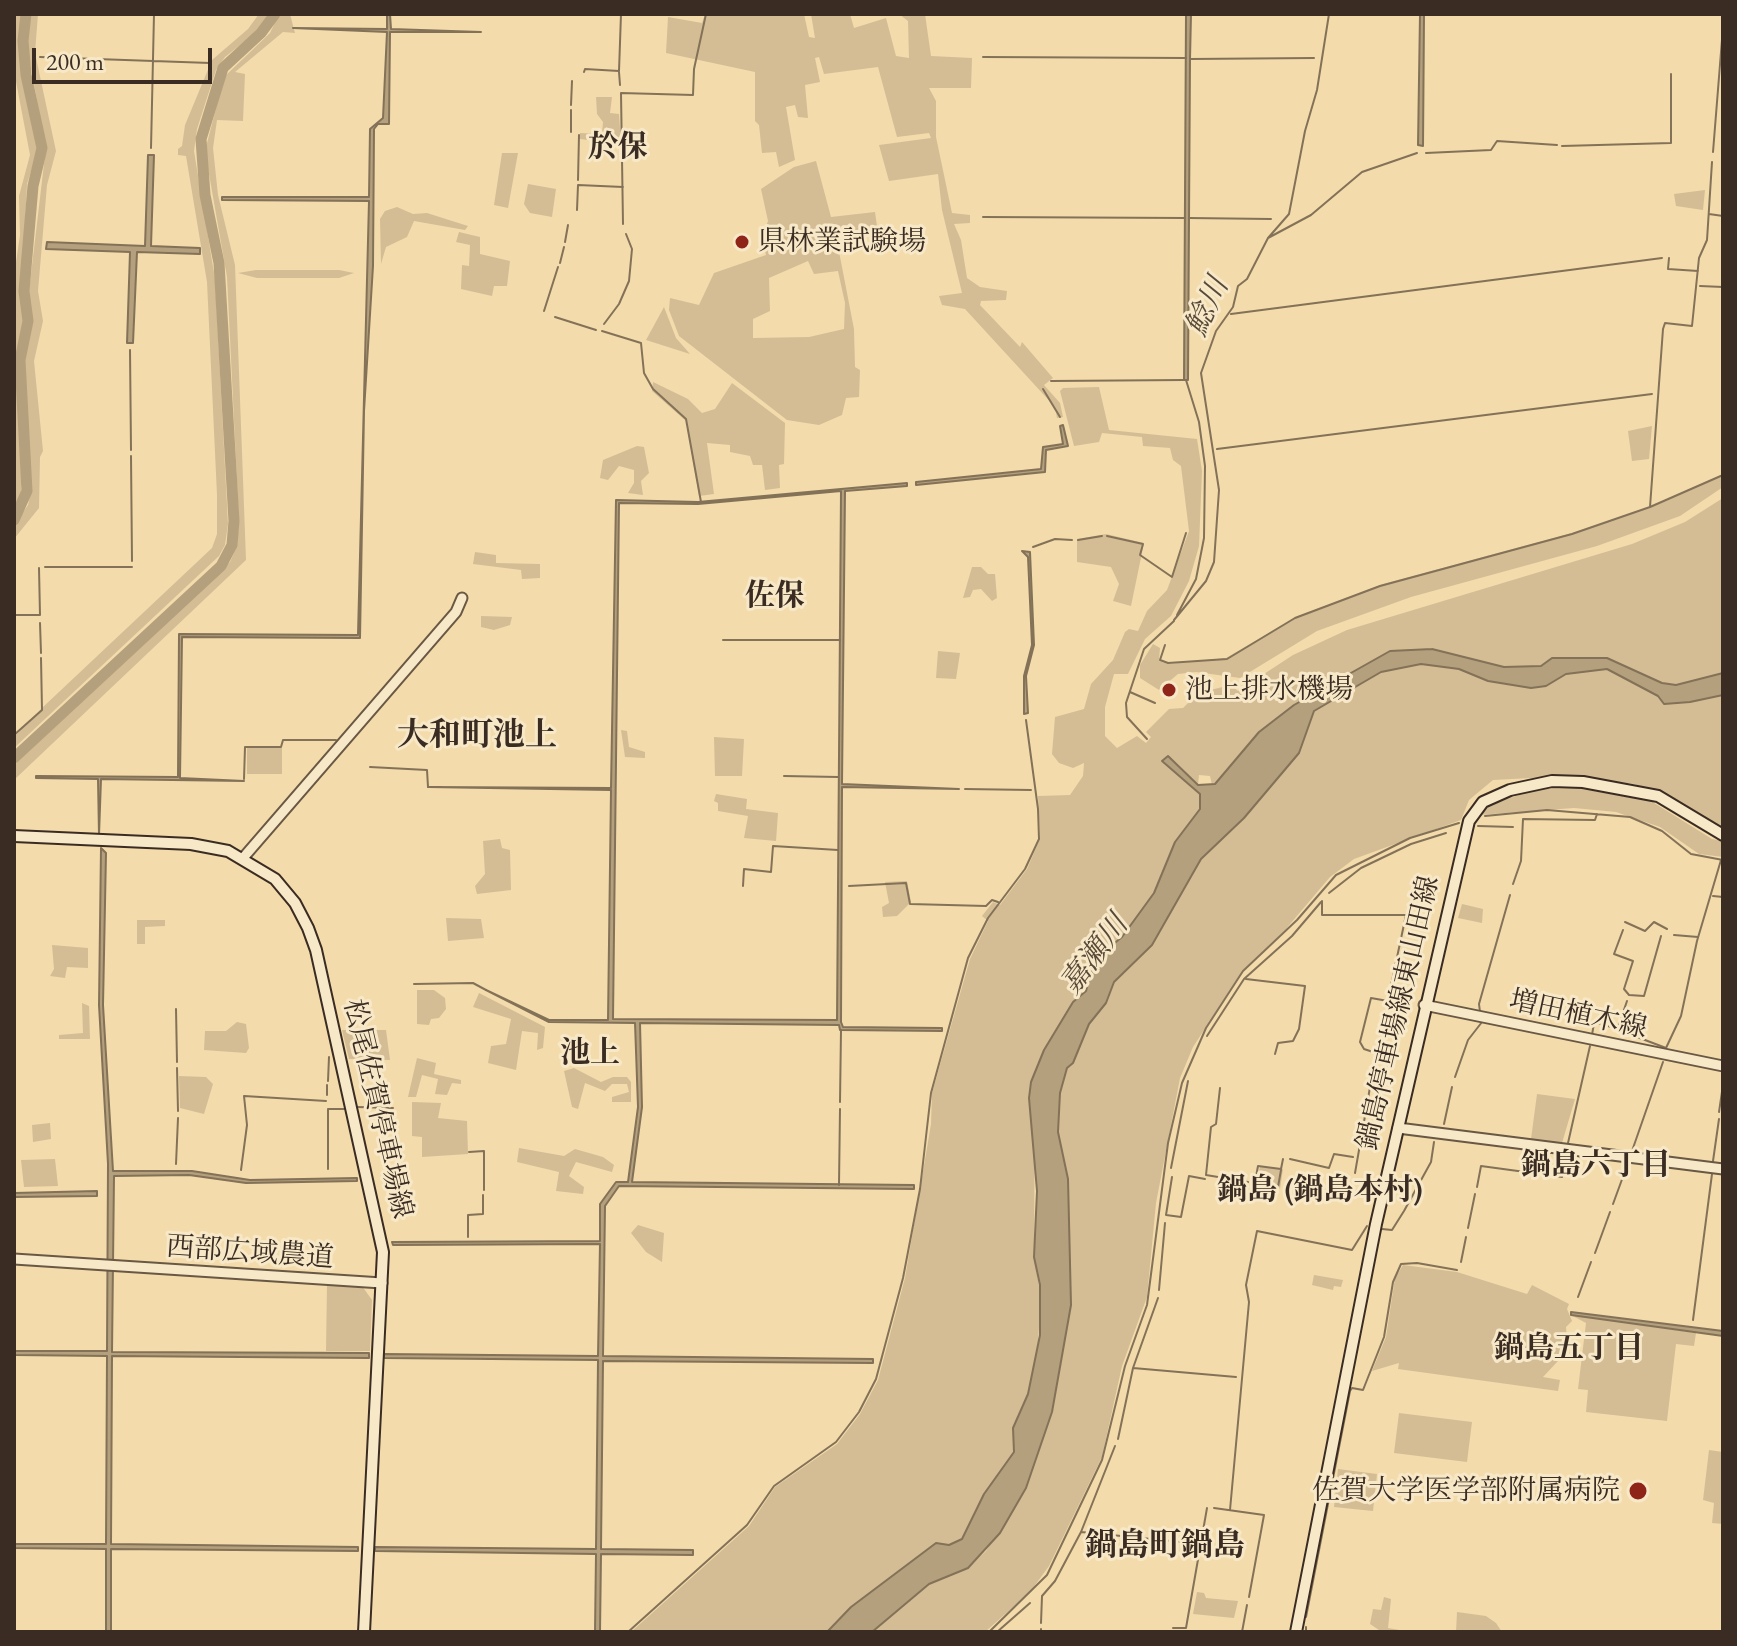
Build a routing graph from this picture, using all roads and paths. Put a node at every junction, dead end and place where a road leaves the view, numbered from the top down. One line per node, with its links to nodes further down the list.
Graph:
1 (462, 598): 4 (street)
2 (1723, 835): 5 (main road, 鍋島停車場線東山田線)
3 (14, 836): 4 (main road, 松尾佐賀停車場線)
4 (243, 858): 10 (main road, 松尾佐賀停車場線)
5 (1424, 1005): 6 (street, 増田植木線); 7 (main road, 鍋島停車場線東山田線)
6 (1723, 1066)
7 (1398, 1128): 8 (street); 12 (main road, 鍋島停車場線東山田線)
8 (1723, 1169)
9 (14, 1259): 10 (street, 西部広域農道)
10 (382, 1283): 11 (main road, 松尾佐賀停車場線)
11 (364, 1632)
12 (1296, 1632)

